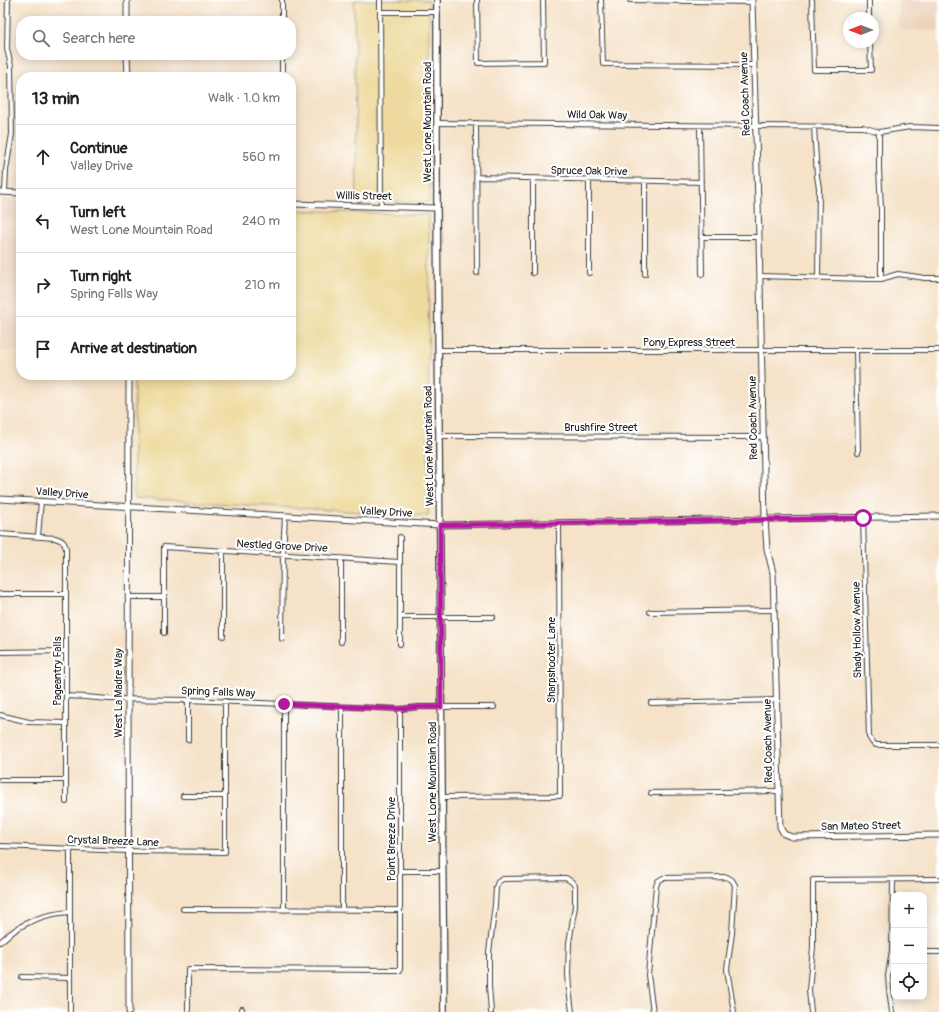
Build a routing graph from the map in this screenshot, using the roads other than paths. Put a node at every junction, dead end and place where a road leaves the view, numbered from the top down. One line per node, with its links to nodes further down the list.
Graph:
1 (8, 0): 36 (street)
2 (127, 0): 16 (street)
3 (282, 0): 17 (street)
4 (380, 0): 13 (street)
5 (437, 0): 14 (main road, West Lone Mountain Road)
6 (477, 0): 7 (street)
7 (543, 0)
8 (601, 0): 21 (street)
9 (630, 0): 12 (street)
10 (812, 0): 18 (street)
11 (869, 0): 15 (street)
12 (752, 1): 21 (street, Red Coach Avenue)
13 (380, 12): 14 (street); 39 (street)
14 (437, 12): 24 (main road, West Lone Mountain Road)
15 (869, 12)
16 (127, 16)
17 (282, 16)
18 (870, 48)
19 (128, 60): 22 (street)
20 (282, 60): 23 (street)
21 (754, 65): 27 (street, Red Coach Avenue)
22 (128, 72)
23 (282, 72)
24 (437, 123): 25 (street, Wild Oak Way); 40 (main road, West Lone Mountain Road)
25 (476, 123): 26 (street, Wild Oak Way); 31 (street)
26 (700, 126): 27 (street, Wild Oak Way); 35 (street)
27 (756, 126): 28 (street, Wild Oak Way); 42 (street, Red Coach Avenue)
28 (814, 127): 30 (street, Wild Oak Way); 49 (street)
29 (939, 128): 30 (street)
30 (879, 132): 51 (street)
31 (477, 177): 32 (street, Spruce Oak Drive); 43 (street)
32 (533, 178): 33 (street, Spruce Oak Drive); 44 (street)
33 (589, 180): 34 (street, Spruce Oak Drive); 45 (street)
34 (645, 181): 35 (street, Spruce Oak Drive); 46 (street)
35 (701, 182): 41 (street)
36 (3, 192): 37 (street)
37 (16, 193)
38 (296, 204): 39 (street, Willis Street)
39 (381, 206): 40 (street, Willis Street)
40 (437, 208): 52 (main road, West Lone Mountain Road)
41 (702, 237): 42 (street); 47 (street)
42 (759, 237): 48 (street, Red Coach Avenue)
43 (477, 273)
44 (533, 273)
45 (588, 273)
46 (644, 274)
47 (702, 274)
48 (760, 276): 49 (street); 55 (street, Red Coach Avenue)
49 (818, 278): 51 (street)
50 (939, 278): 51 (street)
51 (881, 279)
52 (438, 350): 55 (street, Pony Express Street); 57 (main road, West Lone Mountain Road)
53 (856, 350): 54 (street, Pony Express Street); 55 (street, Pony Express Street); 59 (street)
54 (939, 350)
55 (762, 351): 58 (street, Red Coach Avenue)
56 (129, 380): 62 (street, West La Madre Way)
57 (439, 436): 58 (street, Brushfire Street); 68 (main road, West Lone Mountain Road)
58 (764, 437): 66 (street, Red Coach Avenue)
59 (858, 452)
60 (0, 499): 61 (street, Valley Drive)
61 (42, 501): 62 (street, Valley Drive); 70 (street)
62 (128, 507): 63 (street, Valley Drive); 78 (street, West La Madre Way)
63 (285, 516): 68 (street, Valley Drive); 73 (street)
64 (939, 516): 65 (street, Valley Drive)
65 (863, 518): 66 (street, Valley Drive); 106 (street, Shady Hollow Avenue)
66 (765, 519): 67 (street, Valley Drive); 80 (street, Red Coach Avenue)
67 (560, 523): 68 (street, Valley Drive); 113 (street, Sharpshooter Lane)
68 (440, 525): 83 (main road, West Lone Mountain Road)
69 (0, 534): 70 (street)
70 (38, 536): 77 (street, Pageantry Falls)
71 (400, 537): 75 (street)
72 (224, 551): 73 (street, Nestled Grove Drive); 79 (street, Nestled Grove Drive); 86 (street)
73 (283, 555): 74 (street, Nestled Grove Drive); 87 (street)
74 (341, 558): 75 (street, Nestled Grove Drive); 88 (street)
75 (400, 562): 82 (street)
76 (0, 594): 77 (street)
77 (66, 594): 90 (street, Pageantry Falls)
78 (128, 597): 79 (street); 93 (street, West La Madre Way)
79 (164, 597): 85 (street)
80 (775, 610): 81 (street); 95 (street, Red Coach Avenue)
81 (650, 612)
82 (400, 617): 83 (street); 89 (street)
83 (440, 617): 84 (street); 100 (main road, West Lone Mountain Road)
84 (494, 617)
85 (164, 633)
86 (223, 636)
87 (282, 639)
88 (341, 642)
89 (400, 644)
90 (66, 651): 91 (street); 92 (street, Pageantry Falls)
91 (0, 652)
92 (66, 696): 93 (street, Spring Falls Way); 104 (street, Pageantry Falls)
93 (128, 700): 94 (street, Spring Falls Way); 119 (street, West La Madre Way)
94 (188, 700): 96 (street, Spring Falls Way); 105 (street)
95 (777, 700): 97 (street); 109 (street, Red Coach Avenue)
96 (225, 701): 98 (street, Spring Falls Way); 112 (street)
97 (650, 703)
98 (284, 704): 99 (street, Spring Falls Way); 125 (street)
99 (342, 707): 102 (street, Spring Falls Way); 126 (street)
100 (441, 707): 101 (street, Spring Falls Way); 102 (street, Spring Falls Way); 113 (main road, West Lone Mountain Road)
101 (494, 707)
102 (400, 709): 120 (street, Point Breeze Drive)
103 (0, 715): 104 (street)
104 (66, 723): 108 (street, Pageantry Falls)
105 (188, 740)
106 (939, 745)
107 (0, 780): 108 (street)
108 (66, 780): 114 (street, Pageantry Falls)
109 (779, 791): 110 (street); 115 (street, Red Coach Avenue)
110 (652, 793)
111 (183, 796): 112 (street)
112 (225, 796): 119 (street, Crystal Breeze Lane)
113 (442, 797): 121 (main road, West Lone Mountain Road)
114 (66, 802)
115 (784, 834): 116 (street, San Mateo Street)
116 (939, 835)
117 (0, 846): 118 (street, Crystal Breeze Lane)
118 (70, 849): 119 (street, Crystal Breeze Lane); 128 (street)
119 (128, 851): 137 (street, West La Madre Way)
120 (400, 871): 121 (street); 127 (street, Point Breeze Drive)
121 (442, 871): 139 (main road, West Lone Mountain Road)
122 (939, 879): 123 (street)
123 (893, 880): 129 (street); 144 (street)
124 (183, 909): 125 (street)
125 (284, 910): 126 (street)
126 (342, 910): 127 (street)
127 (400, 910): 138 (street, Point Breeze Drive)
128 (70, 912): 130 (street); 135 (street)
129 (893, 928)
130 (0, 942)
131 (927, 952): 132 (street)
132 (939, 952)
133 (891, 962): 145 (street)
134 (22, 977): 135 (street)
135 (70, 978): 136 (street)
136 (70, 1012)
137 (128, 1012)
138 (188, 1012)
139 (444, 1012)
140 (491, 1012): 141 (street)
141 (572, 1012)
142 (653, 1012): 143 (street)
143 (734, 1012)
144 (811, 1012)
145 (892, 1012)

